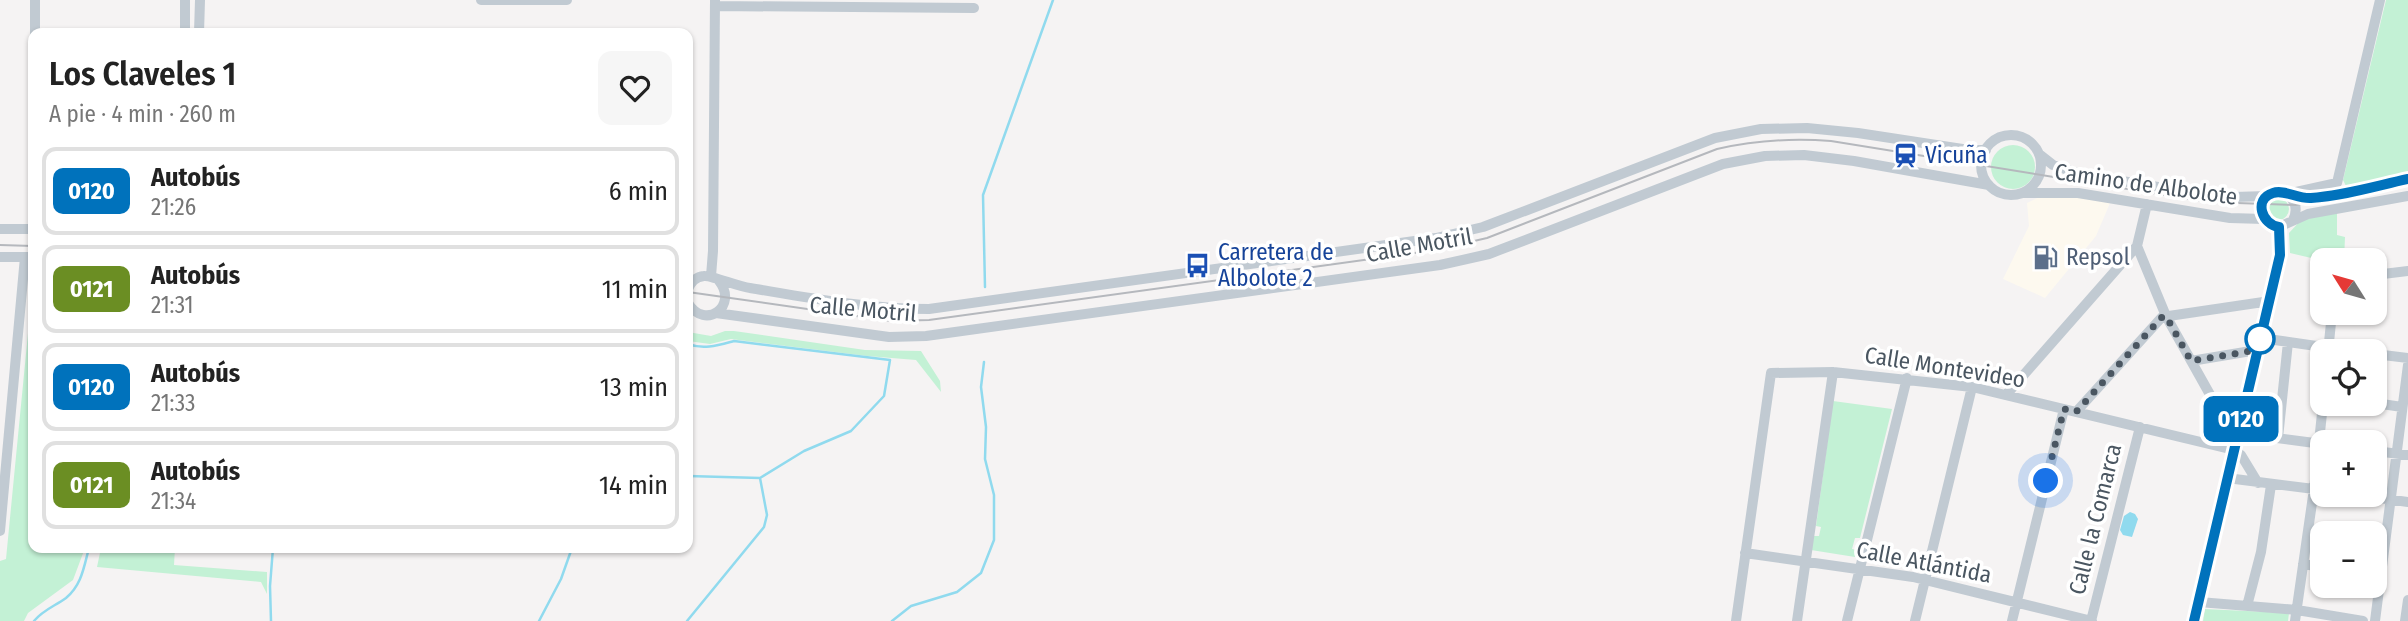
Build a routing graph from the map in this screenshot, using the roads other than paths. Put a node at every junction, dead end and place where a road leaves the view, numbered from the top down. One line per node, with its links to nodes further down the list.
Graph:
1 (35, 0): 10 (street)
2 (185, 0): 11 (street)
3 (200, 0): 12 (street)
4 (481, 0): 5 (street)
5 (567, 0)
6 (2380, 0): 18 (street)
7 (715, 3): 8 (street); 33 (street)
8 (940, 4): 9 (street)
9 (974, 8)
10 (35, 28)
11 (185, 28)
12 (199, 28)
13 (1986, 150): 14 (street); 16 (street); 33 (street, Calle Motril)
14 (2039, 154): 17 (street); 19 (street, Camino de Albolote)
15 (2408, 179): 18 (street)
16 (1989, 185): 17 (street); 37 (street, Calle Motril)
17 (2022, 193): 21 (street, Camino de Albolote)
18 (2289, 195): 19 (street); 23 (street)
19 (2267, 196): 22 (street)
20 (2408, 197): 23 (street)
21 (2147, 204): 22 (street, Camino de Albolote); 27 (street)
22 (2264, 219): 24 (street)
23 (2293, 220): 24 (street)
24 (2279, 227): 35 (street)
25 (0, 229): 26 (street)
26 (28, 229)
27 (2137, 246): 38 (street); 50 (street)
28 (0, 257): 29 (street)
29 (28, 257)
30 (28, 266): 71 (street)
31 (2408, 271): 32 (street)
32 (2387, 274)
33 (715, 279): 34 (street); 37 (street)
34 (693, 281)
35 (2270, 301): 38 (street); 39 (street)
36 (693, 310): 37 (street, Calle Motril)
37 (716, 313)
38 (2166, 316): 45 (street); 56 (street)
39 (2260, 338): 40 (street); 42 (street)
40 (2288, 342): 41 (street); 58 (street)
41 (2310, 346)
42 (2257, 350): 45 (street); 51 (street)
43 (2387, 355): 44 (street)
44 (2408, 358)
45 (2191, 361): 52 (street)
46 (2408, 365): 54 (street)
47 (1833, 372): 48 (street, Calle Montevideo); 74 (street, Calle Montevideo); 75 (street)
48 (1907, 378): 49 (street, Calle Montevideo); 78 (street)
49 (1972, 387): 50 (street, Calle Montevideo); 79 (street)
50 (2006, 395): 55 (street, Calle Montevideo)
51 (2246, 400): 52 (street); 59 (street)
52 (2216, 403): 59 (street)
53 (2387, 405): 54 (street)
54 (2402, 407): 61 (street)
55 (2064, 409): 56 (street, Calle Montevideo); 83 (street)
56 (2076, 412): 57 (street, Calle Montevideo)
57 (2140, 427): 59 (street, Calle Montevideo); 91 (street, Calle la Comarca)
58 (2278, 438): 59 (street, Calle Montevideo); 60 (street, Calle Montevideo)
59 (2236, 441): 62 (street); 63 (street)
60 (2310, 443)
61 (2402, 455): 67 (street)
62 (2227, 478): 63 (street); 82 (street)
63 (2258, 482): 64 (street)
64 (2270, 485): 65 (street); 84 (street)
65 (2310, 488)
66 (2387, 499): 67 (street)
67 (2391, 500): 68 (street); 70 (street)
68 (2408, 502)
69 (2314, 507): 72 (street)
70 (2386, 521)
71 (0, 531)
72 (2306, 545): 73 (street); 76 (street)
73 (2310, 546)
74 (1745, 553): 75 (street, Calle Atlántida); 86 (street)
75 (1805, 562): 78 (street, Calle Atlántida); 87 (street)
76 (2303, 564): 77 (street); 85 (street)
77 (2310, 565)
78 (1860, 569): 79 (street, Calle Atlántida); 88 (street)
79 (1925, 580): 83 (street, Calle Atlántida); 89 (street)
80 (2376, 598): 94 (street)
81 (2408, 600): 95 (street)
82 (2199, 602): 84 (street); 92 (street)
83 (2017, 603): 90 (street); 91 (street, Calle Atlántida)
84 (2247, 606): 85 (street)
85 (2296, 615): 93 (street)
86 (1736, 621)
87 (1797, 621)
88 (1847, 621)
89 (1915, 621)
90 (2012, 621)
91 (2092, 621)
92 (2194, 621)
93 (2362, 621)
94 (2375, 621)
95 (2405, 621)

